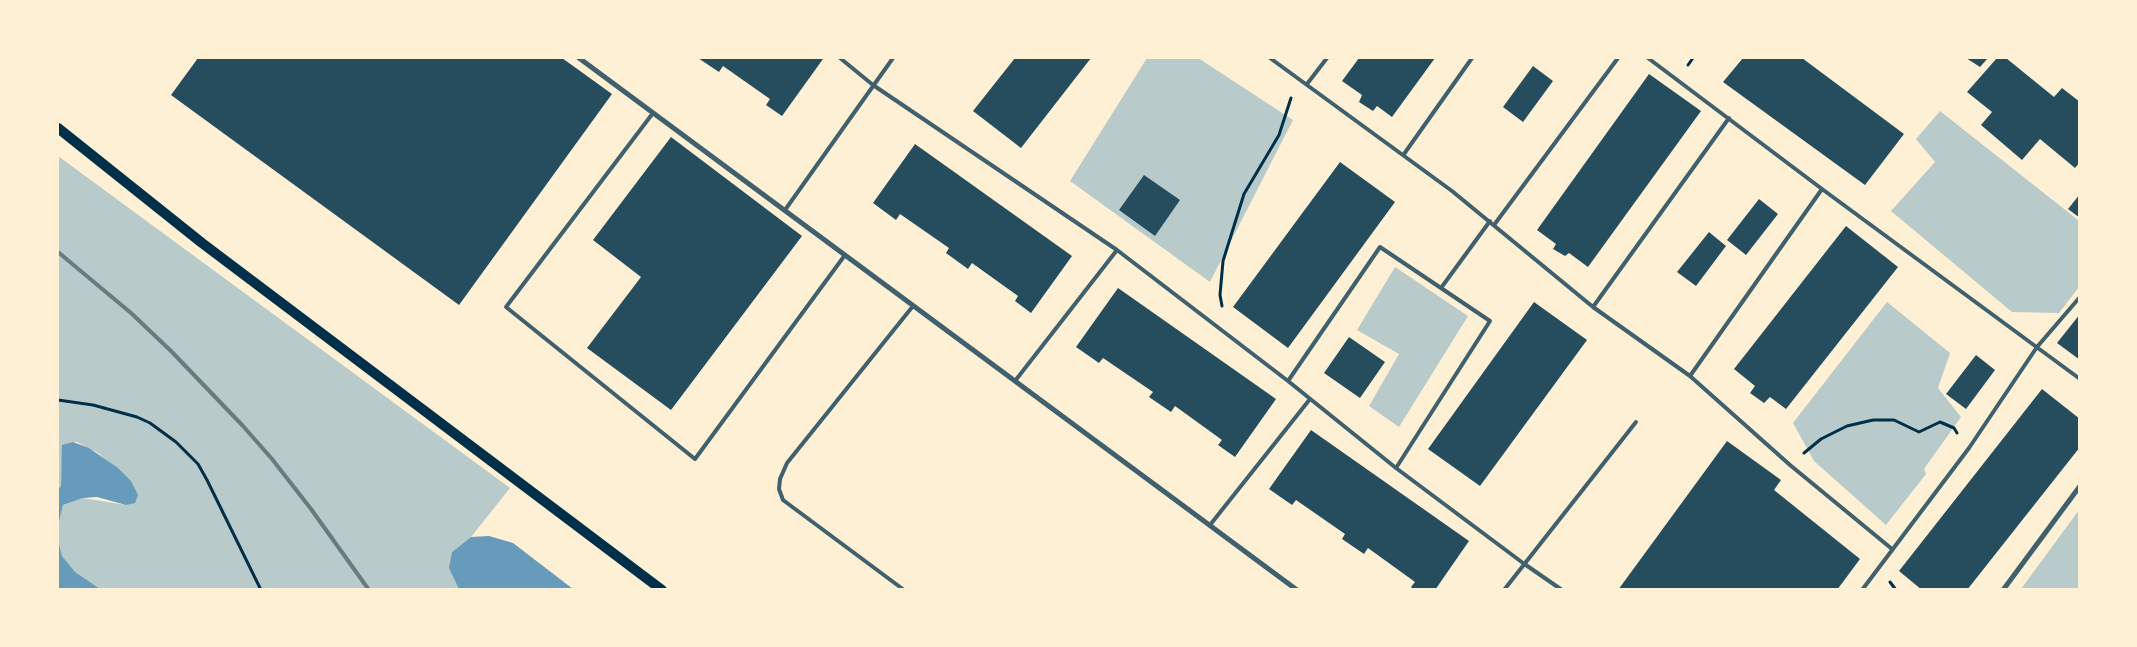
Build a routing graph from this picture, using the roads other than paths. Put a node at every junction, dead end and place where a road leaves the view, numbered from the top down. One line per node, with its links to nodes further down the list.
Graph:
1 (579, 58): 11 (street)
2 (840, 58): 10 (lane)
3 (893, 58): 10 (lane)
4 (1270, 58): 9 (lane)
5 (1327, 58): 9 (lane)
6 (1472, 58): 14 (lane)
7 (1618, 58): 18 (lane)
8 (1648, 58): 12 (lane)
9 (1307, 84): 14 (lane)
10 (873, 85): 16 (lane); 19 (lane)
11 (653, 113): 16 (street); 20 (lane)
12 (1729, 118): 15 (lane); 24 (lane)
13 (58, 128): 37 (main road)
14 (1404, 154): 17 (lane)
15 (1822, 190): 25 (lane); 26 (lane)
16 (784, 210): 20 (street)
17 (1490, 221): 18 (lane); 21 (lane)
18 (1494, 224): 24 (lane)
19 (1117, 250): 28 (lane); 29 (lane)
20 (846, 255): 23 (street)
21 (1441, 288): 29 (lane); 32 (lane)
22 (2080, 297): 25 (lane)
23 (913, 306): 28 (street); 38 (lane)
24 (1593, 307): 26 (lane)
25 (2037, 347): 27 (lane); 35 (lane)
26 (1690, 376): 35 (lane)
27 (2080, 379)
28 (1015, 381): 34 (street)
29 (1288, 381): 30 (lane)
30 (1310, 399): 32 (lane); 34 (lane)
31 (1636, 422): 36 (lane)
32 (1396, 468): 36 (lane)
33 (2080, 486): 43 (street)
34 (1210, 525): 39 (street)
35 (1892, 550): 42 (lane)
36 (1524, 563): 40 (lane); 41 (lane)
37 (662, 590)
38 (904, 590)
39 (1297, 590)
40 (1504, 590)
41 (1562, 590)
42 (1862, 590)
43 (2004, 590)

